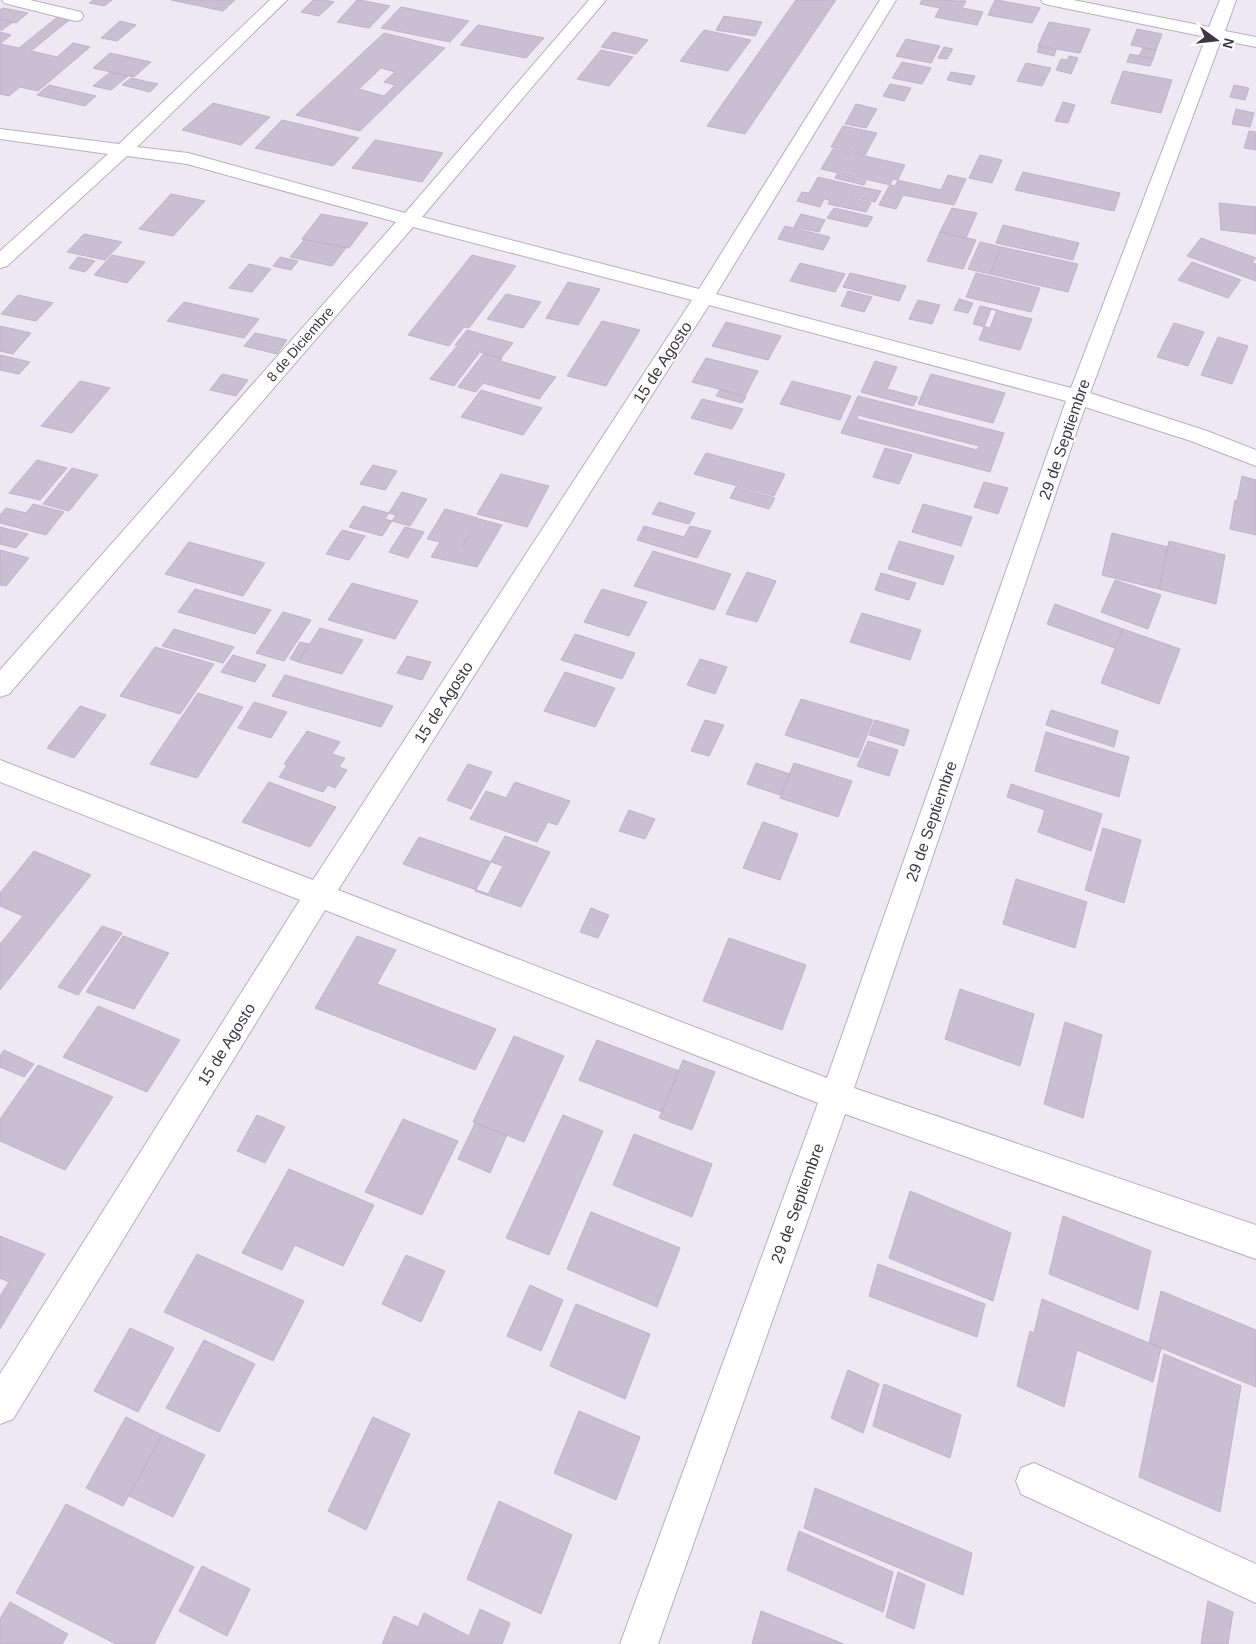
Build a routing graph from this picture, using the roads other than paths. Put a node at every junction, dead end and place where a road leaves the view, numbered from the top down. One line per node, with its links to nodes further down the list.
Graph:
1 (10, 0): 7 (street)
2 (279, 0): 11 (street)
3 (598, 0): 12 (street, 8 de Diciembre)
4 (888, 0): 14 (street, 15 de Agosto)
5 (1048, 0): 8 (street)
6 (1228, 0): 8 (street, 29 de Septiembre)
7 (75, 16)
8 (1214, 34): 9 (street); 15 (street, 29 de Septiembre)
9 (1256, 42)
10 (0, 134): 11 (street)
11 (121, 152): 12 (street); 13 (street)
12 (409, 220): 14 (street); 17 (street, 8 de Diciembre)
13 (0, 262)
14 (704, 297): 15 (street); 19 (street, 15 de Agosto)
15 (1078, 397): 16 (street); 20 (street, 29 de Septiembre)
16 (1256, 458)
17 (0, 687)
18 (0, 771): 19 (street)
19 (319, 895): 20 (street); 22 (street, 15 de Agosto)
20 (836, 1096): 21 (street); 25 (street, 29 de Septiembre)
21 (1256, 1242)
22 (0, 1406)
23 (1034, 1480): 24 (street)
24 (1256, 1584)
25 (639, 1644)

